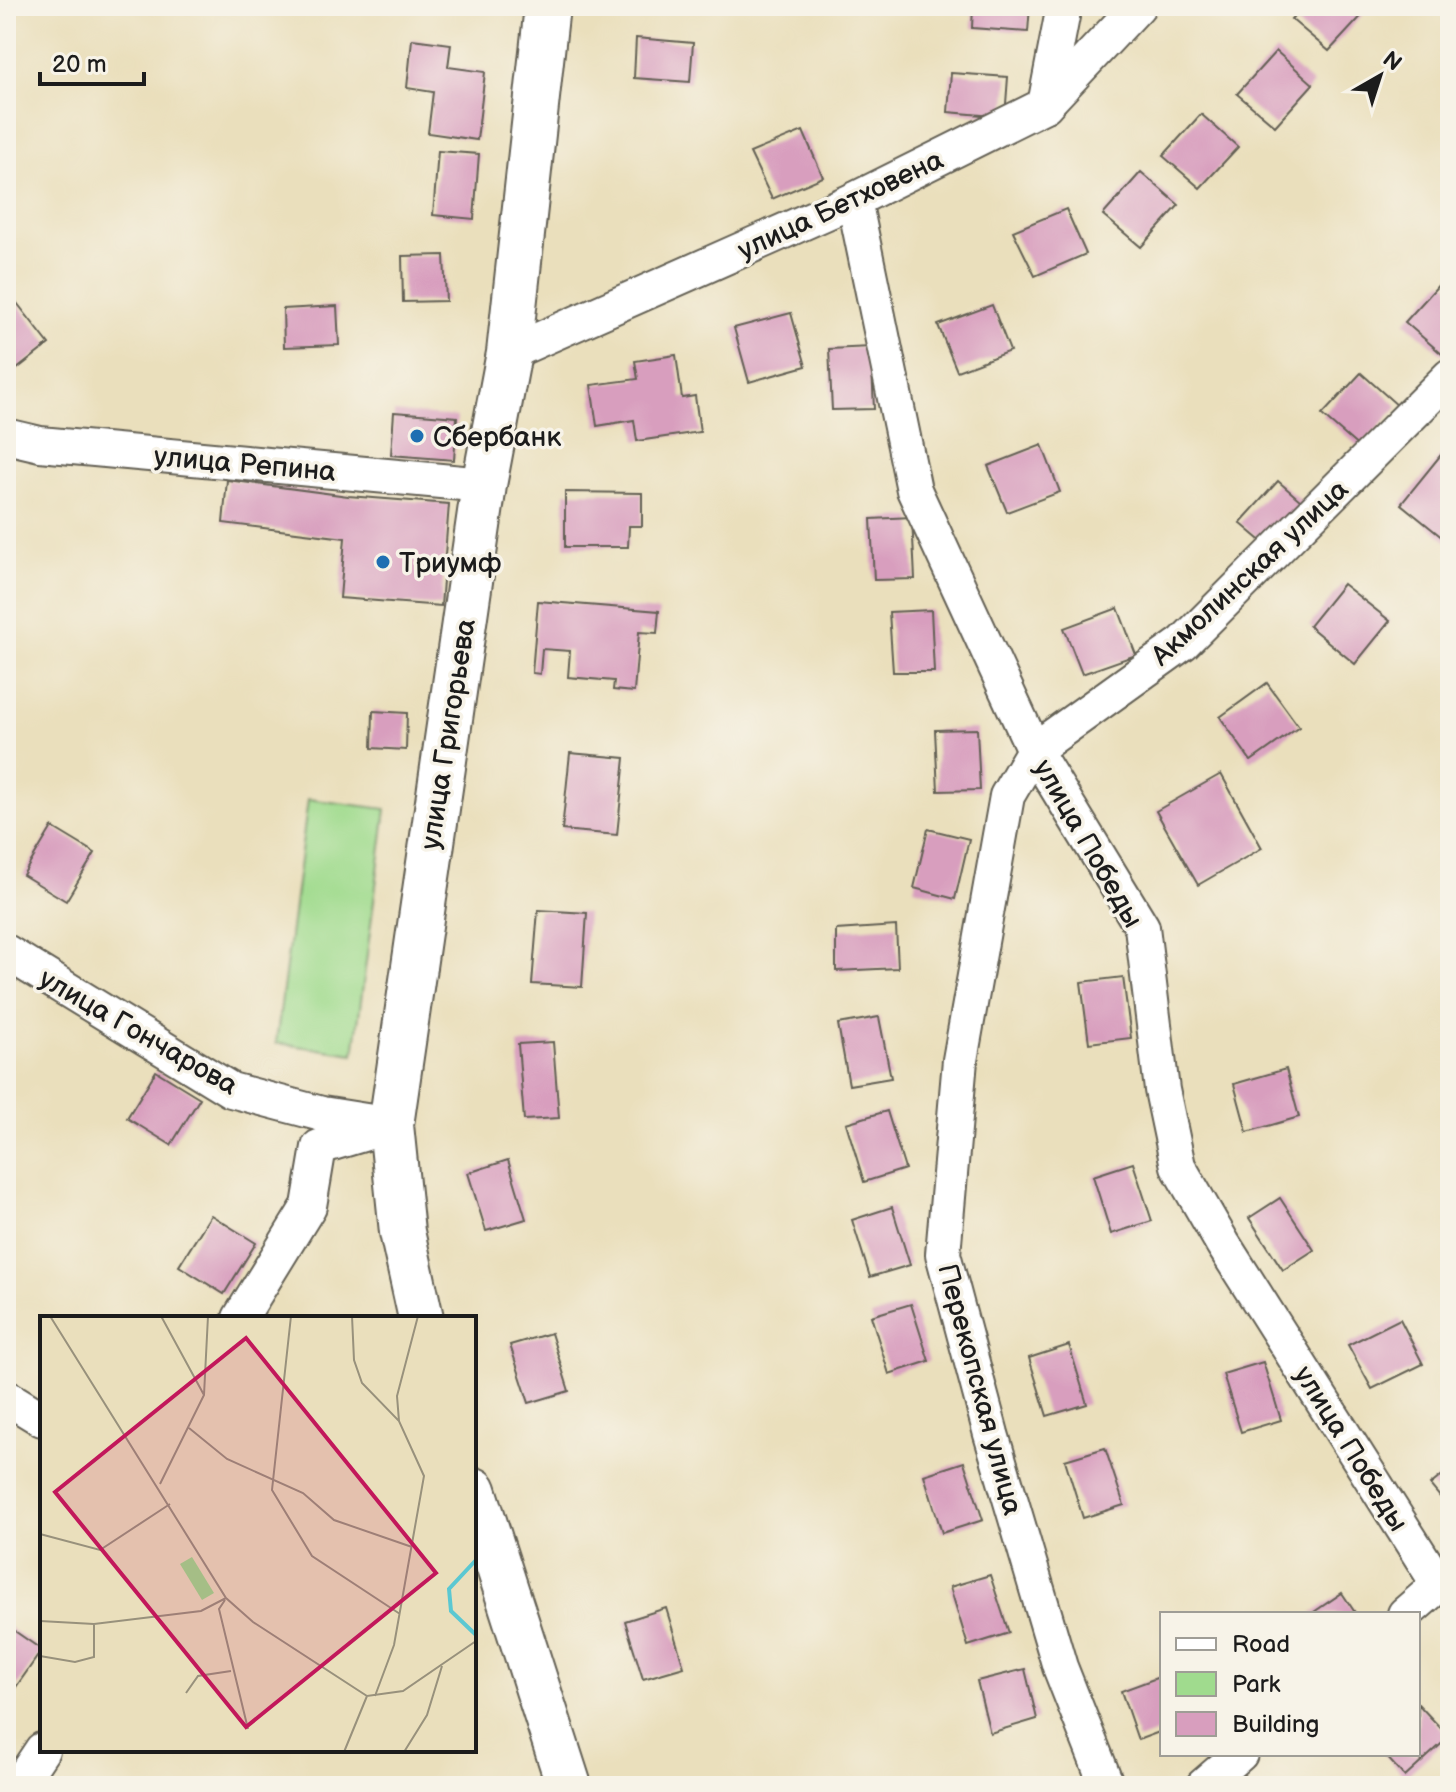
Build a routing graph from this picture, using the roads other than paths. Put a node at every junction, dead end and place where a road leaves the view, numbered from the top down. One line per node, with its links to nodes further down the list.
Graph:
1 (547, 6): 6 (main road, улица Григорьева)
2 (1064, 6): 4 (street)
3 (1138, 6): 4 (street, улица Бетховена)
4 (1045, 105): 5 (street, улица Бетховена)
5 (854, 200): 6 (street, улица Бетховена); 10 (street, улица Победы)
6 (509, 353): 9 (main road, улица Григорьева)
7 (1450, 376): 10 (street, Акмолинская улица)
8 (6, 436): 9 (street, улица Репина)
9 (484, 485): 12 (main road, улица Григорьева)
10 (1034, 750): 18 (street, улица Победы); 24 (street, Перекопская улица)
11 (6, 952): 12 (street, улица Гончарова)
12 (391, 1125): 13 (street); 14 (main road, улица Григорьева)
13 (241, 1316)
14 (421, 1316)
15 (6, 1397): 16 (street)
16 (40, 1418)
17 (476, 1496): 23 (main road)
18 (1444, 1580): 19 (street)
19 (1407, 1612)
20 (41, 1752): 22 (street)
21 (1238, 1756): 25 (street)
22 (18, 1786)
23 (569, 1786)
24 (1107, 1786)
25 (1203, 1786)

